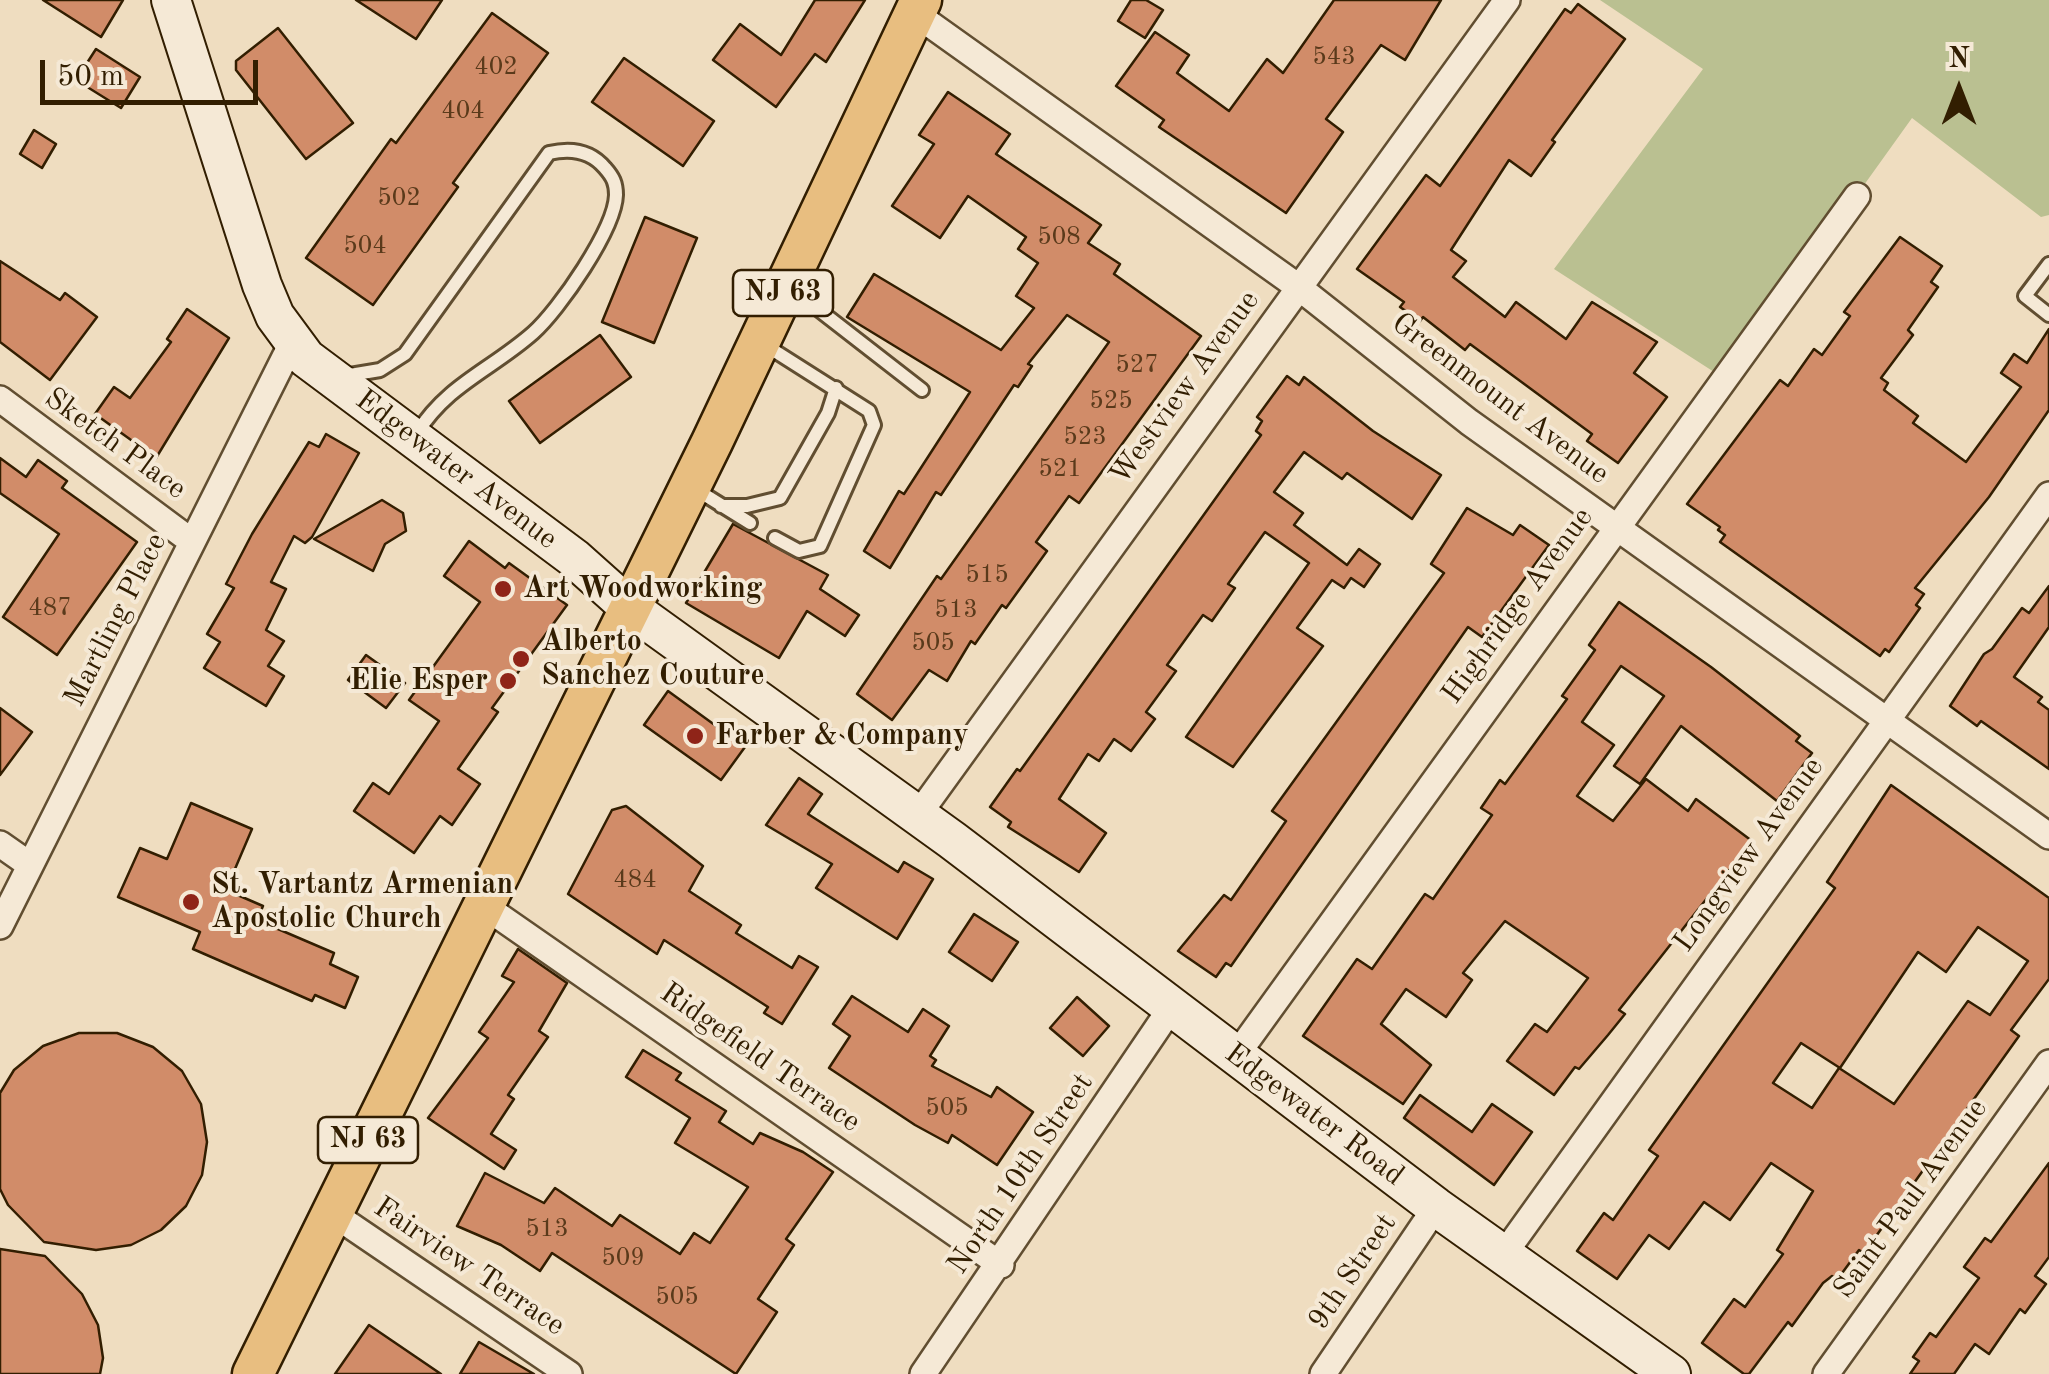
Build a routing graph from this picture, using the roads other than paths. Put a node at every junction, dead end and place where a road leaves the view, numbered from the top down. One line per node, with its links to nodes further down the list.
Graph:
1 (171, 0): 10 (street, Edgewater Avenue)
2 (1507, 0): 7 (street, Westview Avenue)
3 (917, 6): 6 (main road, NJ 63); 7 (street, Greenmount Avenue)
4 (1857, 196): 19 (street, Highridge Avenue)
5 (2049, 264): 8 (lane)
6 (786, 284): 9 (main road, NJ 63); 13 (lane)
7 (1297, 286): 19 (street, Greenmount Avenue); 24 (street, Westview Avenue)
8 (2049, 315)
9 (760, 342): 12 (lane); 17 (main road, NJ 63)
10 (292, 344): 11 (street, Edgewater Avenue); 21 (street, Martling Place)
11 (332, 378): 15 (street, Edgewater Avenue); 15 (lane)
12 (836, 388): 17 (lane); 20 (lane)
13 (922, 390)
14 (0, 400): 21 (street, Sketch Place)
15 (413, 440): 22 (street, Edgewater Avenue)
16 (2049, 495): 23 (street, Longview Avenue)
17 (706, 496): 18 (lane); 22 (main road, NJ 63)
18 (750, 524)
19 (1616, 526): 23 (street, Greenmount Avenue); 32 (street, Highridge Avenue)
20 (775, 538)
21 (191, 541): 28 (street, Martling Place)
22 (630, 608): 24 (street, Edgewater Avenue); 29 (main road, NJ 63)
23 (1887, 718): 25 (street, Greenmount Avenue); 36 (street, Longview Avenue)
24 (918, 815): 27 (street, Edgewater Avenue)
25 (2049, 836)
26 (0, 844): 28 (street)
27 (962, 849): 31 (street, Edgewater Road)
28 (30, 865): 30 (street, Martling Place)
29 (483, 906): 35 (main road, NJ 63); 37 (street, Ridgefield Terrace)
30 (0, 926)
31 (1171, 1008): 32 (street, Edgewater Road); 37 (street, North 10th Street)
32 (1235, 1057): 34 (street, Edgewater Road)
33 (2049, 1063): 43 (street, Saint Paul Avenue)
34 (1436, 1207): 36 (street, Edgewater Road); 41 (street, 9th Street)
35 (332, 1213): 38 (main road, NJ 63); 39 (street, Fairview Terrace)
36 (1504, 1254): 42 (street, Edgewater Road)
37 (1001, 1264): 40 (street, North 10th Street)
38 (253, 1374)
39 (569, 1374)
40 (923, 1374)
41 (1323, 1374)
42 (1671, 1374)
43 (1826, 1374)

